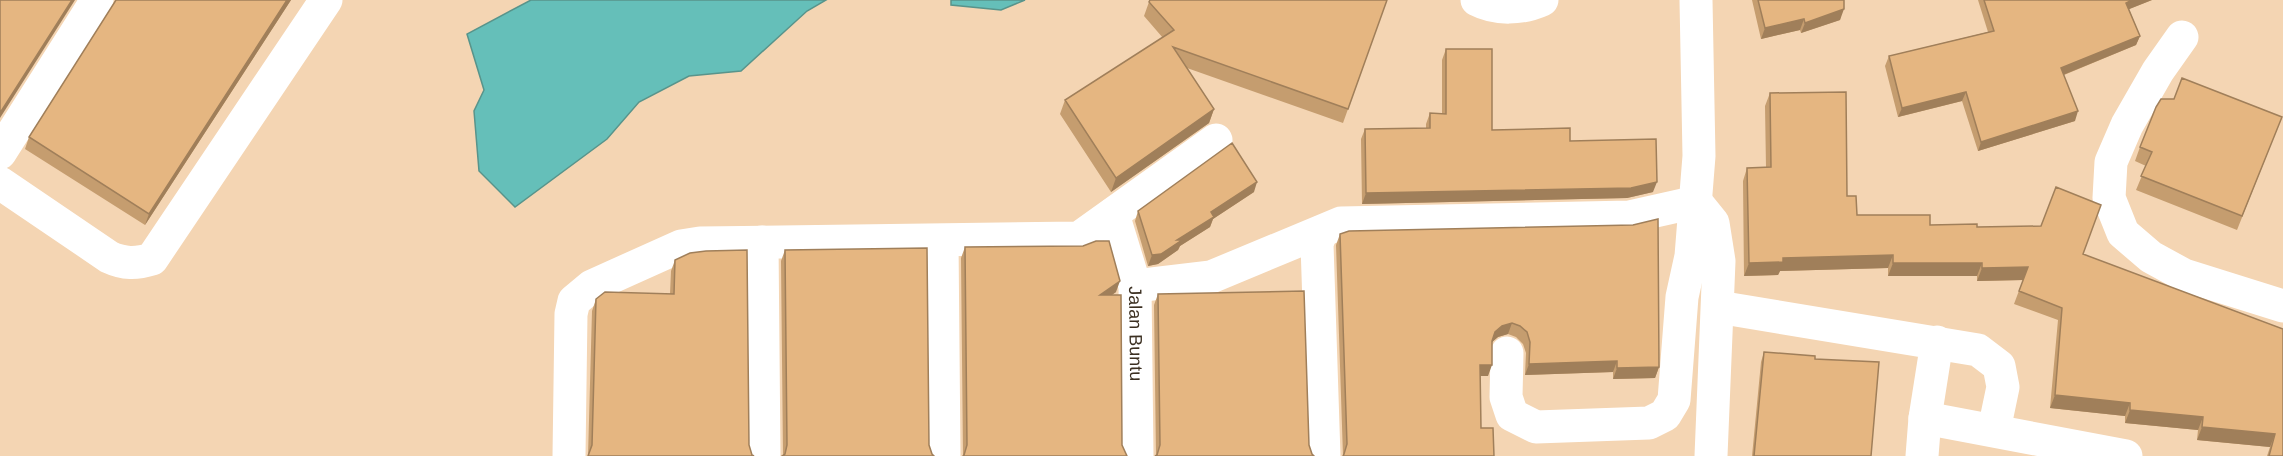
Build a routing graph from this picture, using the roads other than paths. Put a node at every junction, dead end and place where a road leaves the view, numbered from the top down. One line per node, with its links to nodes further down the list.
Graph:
1 (97, 0): 8 (street)
2 (326, 0): 9 (street)
3 (1477, 0): 4 (street)
4 (1542, 0)
5 (1696, 0): 10 (street)
6 (2182, 37): 16 (street)
7 (1216, 140): 11 (street)
8 (0, 153)
9 (0, 183)
10 (1696, 202): 12 (street); 17 (street); 19 (street)
11 (1113, 214): 13 (street); 15 (street, Jalan Buntu)
12 (1321, 232): 15 (street); 26 (street)
13 (942, 241): 14 (street); 24 (street)
14 (762, 242): 22 (street); 23 (street)
15 (1135, 286): 25 (street, Jalan Buntu)
16 (2283, 306)
17 (1718, 307): 18 (street); 27 (street)
18 (1937, 342): 20 (street); 21 (street)
19 (1507, 353)
20 (1925, 418): 21 (street); 28 (street)
21 (1994, 430): 29 (street)
22 (569, 456)
23 (764, 456)
24 (944, 456)
25 (1137, 456)
26 (1324, 456)
27 (1711, 456)
28 (1922, 456)
29 (2126, 456)

